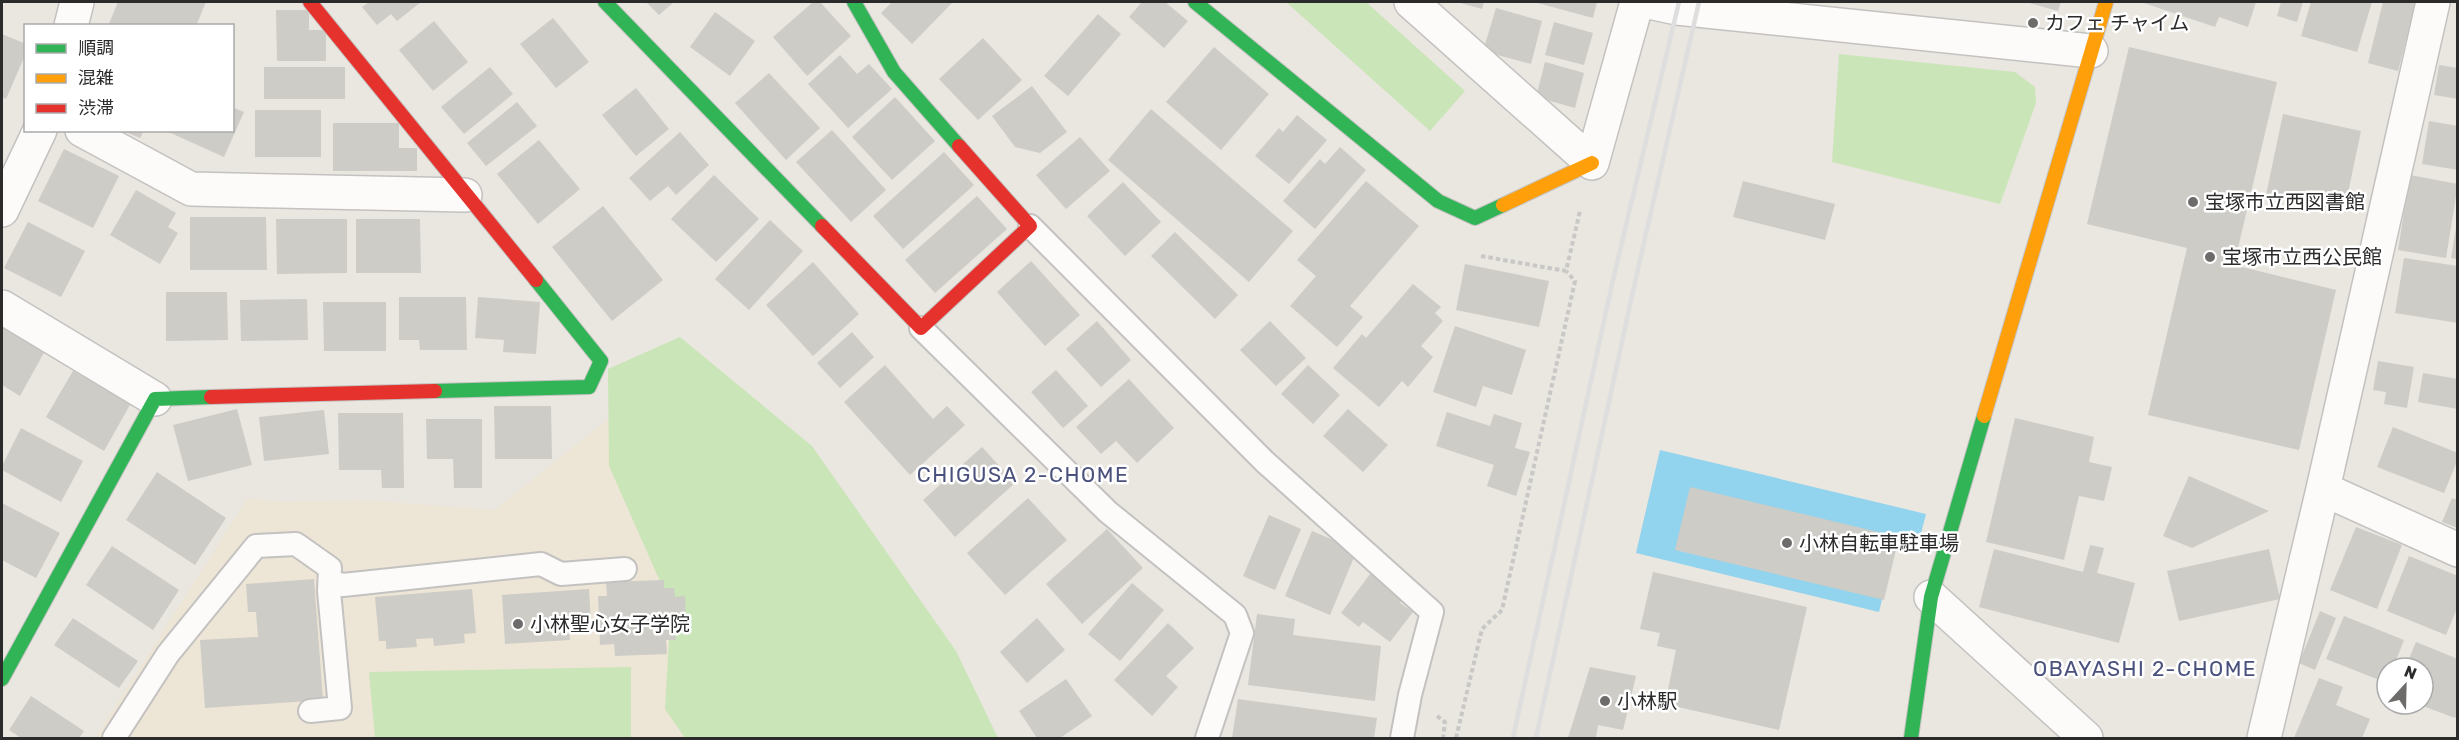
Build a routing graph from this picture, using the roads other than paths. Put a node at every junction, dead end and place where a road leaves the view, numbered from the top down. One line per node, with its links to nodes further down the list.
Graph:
1 (77, 2): 11 (street)
2 (310, 2): 17 (street)
3 (605, 2): 21 (street)
4 (854, 2): 19 (street)
5 (1195, 2): 16 (street)
6 (1411, 2): 16 (street)
7 (1637, 2): 16 (street)
8 (1649, 2): 12 (street)
9 (2106, 2): 12 (street)
10 (2433, 2): 23 (street)
11 (72, 24)
12 (2091, 51): 27 (street)
13 (38, 132): 15 (street)
14 (86, 132): 17 (street)
15 (12, 160): 18 (street)
16 (1592, 163)
17 (465, 195): 22 (street)
18 (2, 210)
19 (1030, 226): 21 (street); 32 (lane)
20 (2, 307): 22 (street)
21 (921, 328): 31 (lane)
22 (154, 399): 28 (street)
23 (2324, 489): 24 (street); 35 (street)
24 (2457, 550)
25 (625, 569): 26 (lane)
26 (330, 582): 29 (lane); 30 (lane)
27 (1931, 597): 33 (street); 34 (street)
28 (2, 680)
29 (310, 711)
30 (114, 738)
31 (1207, 738)
32 (1402, 738)
33 (1911, 738)
34 (2086, 738)
35 (2264, 738)

